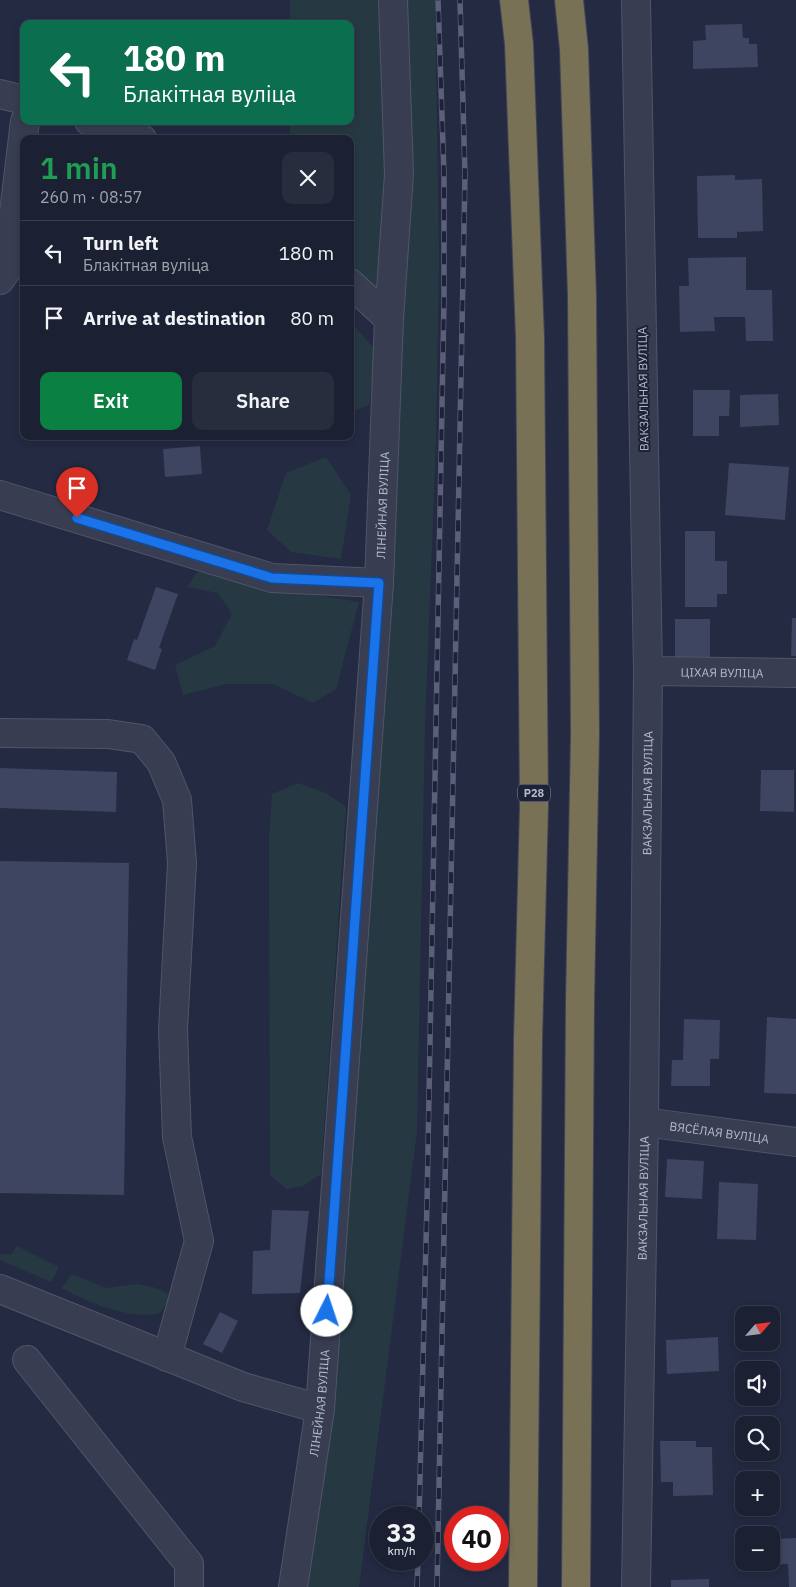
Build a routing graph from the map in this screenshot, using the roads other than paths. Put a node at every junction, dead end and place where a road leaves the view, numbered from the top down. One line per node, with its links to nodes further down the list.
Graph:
1 (392, 0): 12 (street, ЛІНЕЙНАЯ ВУЛІЦА)
2 (514, 0): 26 (highway, Р28)
3 (569, 0): 27 (highway)
4 (636, 0): 15 (street, ВАКЗАЛЬНАЯ ВУЛІЦА)
5 (0, 94): 6 (street)
6 (20, 99)
7 (101, 125): 8 (street)
8 (130, 135)
9 (20, 162): 10 (street)
10 (0, 280)
11 (354, 287): 12 (street)
12 (389, 319): 14 (street, ЛІНЕЙНАЯ ВУЛІЦА)
13 (0, 495): 14 (street)
14 (379, 583): 23 (street, ЛІНЕЙНАЯ ВУЛІЦА)
15 (648, 671): 16 (street, ЦІХАЯ ВУЛІЦА); 18 (street, ВАКЗАЛЬНАЯ ВУЛІЦА)
16 (796, 673)
17 (0, 733): 21 (street)
18 (644, 1122): 19 (street, ВЯСЁЛАЯ ВУЛІЦА); 28 (street, ВАКЗАЛЬНАЯ ВУЛІЦА)
19 (796, 1142)
20 (0, 1289): 21 (street)
21 (167, 1357): 23 (street)
22 (26, 1360): 24 (street)
23 (320, 1409): 25 (street, ЛІНЕЙНАЯ ВУЛІЦА)
24 (189, 1587)
25 (293, 1587)
26 (523, 1587)
27 (576, 1587)
28 (636, 1587)

